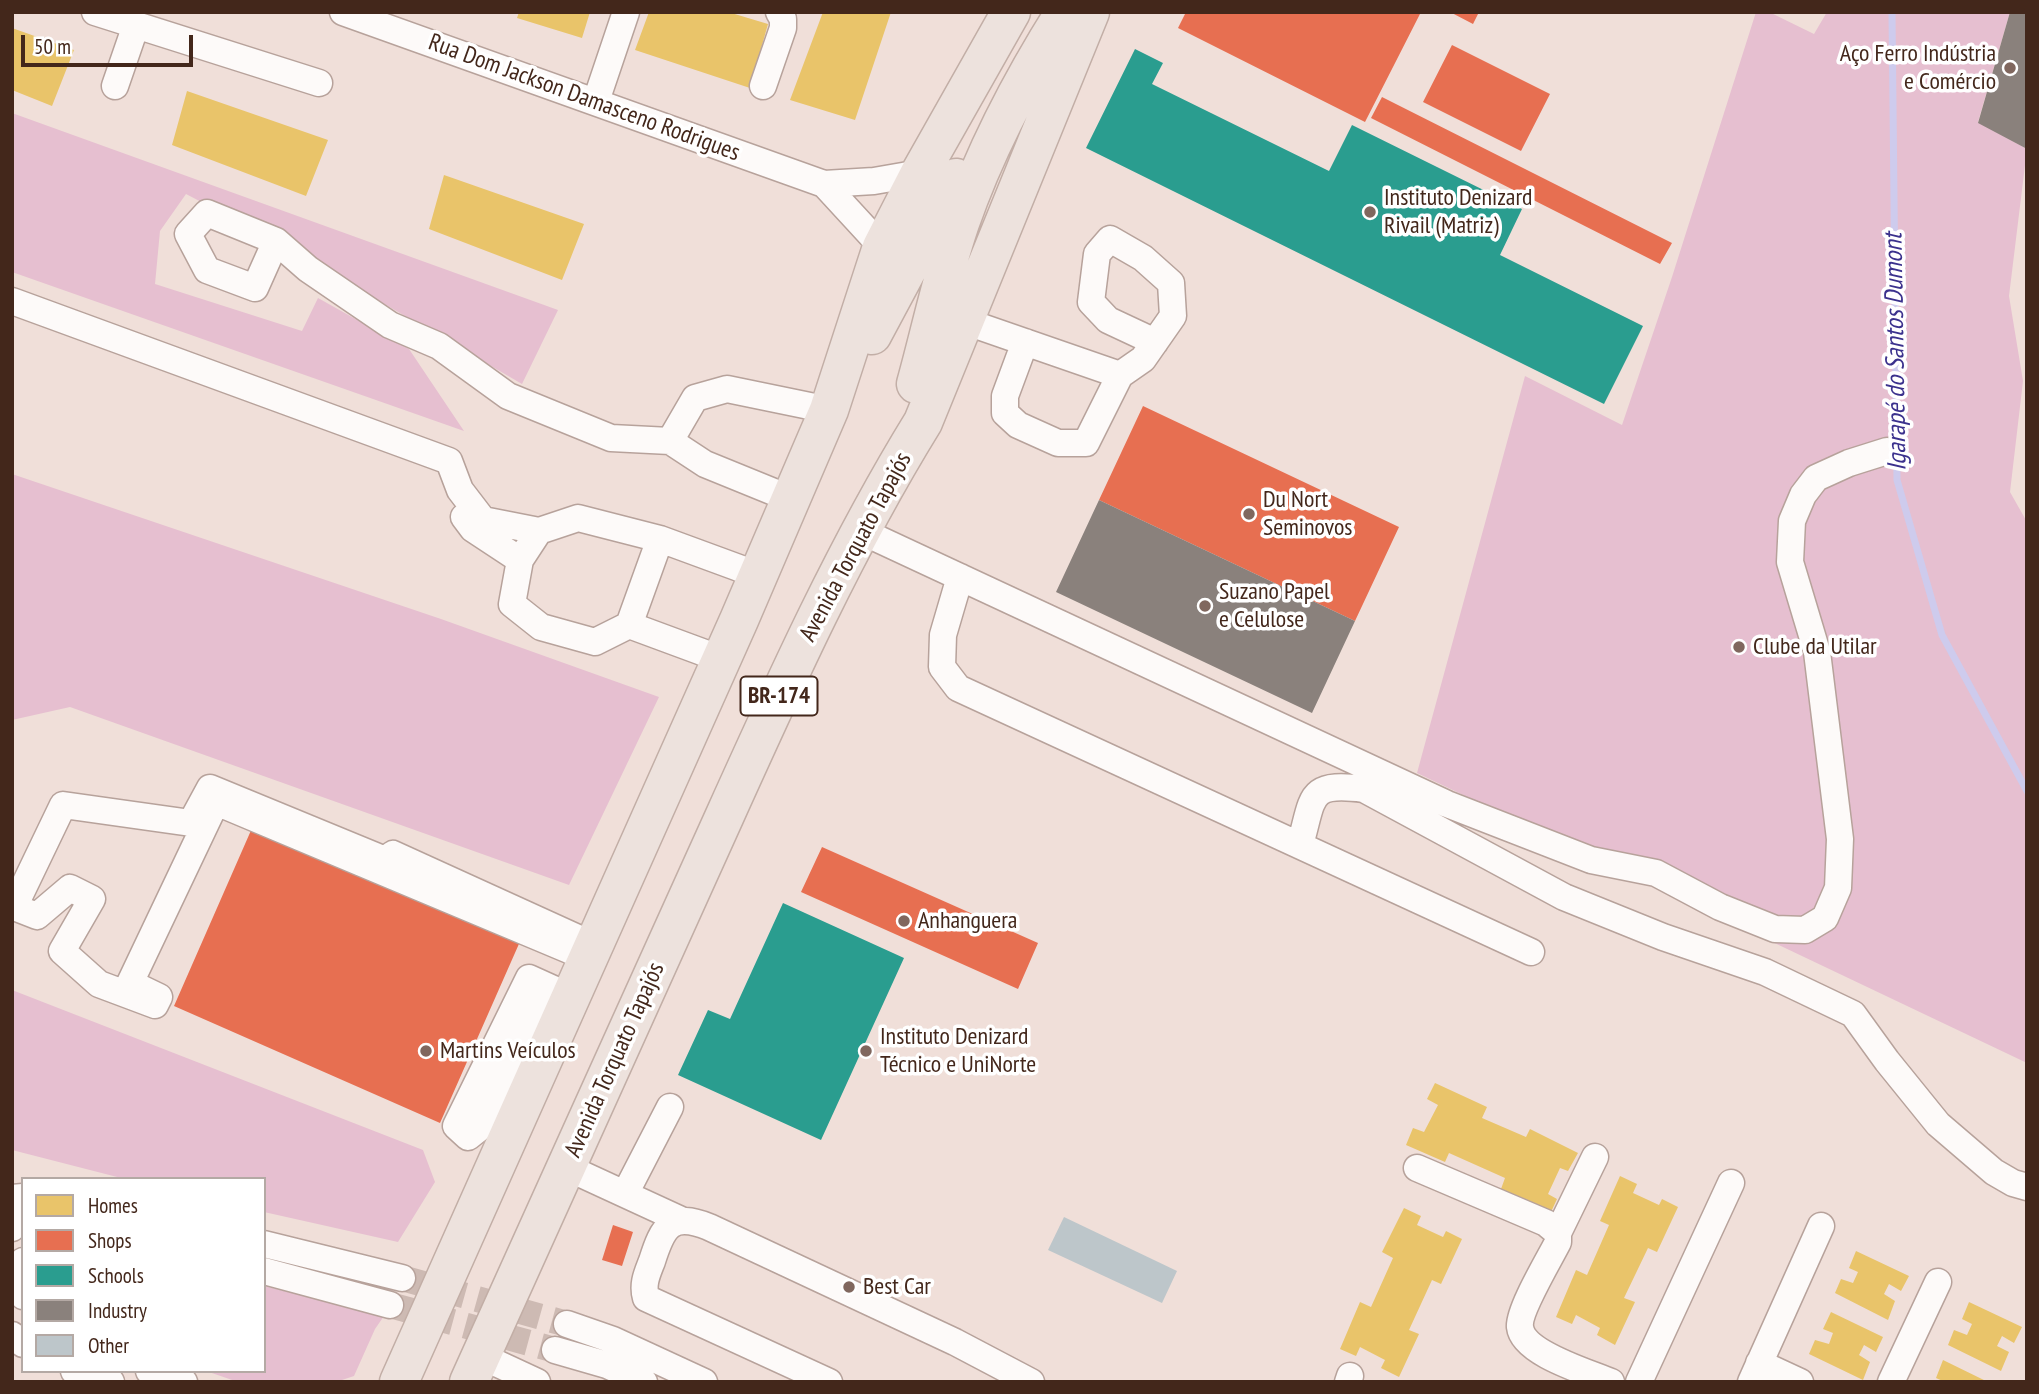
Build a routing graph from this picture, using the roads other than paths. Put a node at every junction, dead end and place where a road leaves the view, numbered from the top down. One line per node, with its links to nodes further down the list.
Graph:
1 (95, 12): 9 (street)
2 (344, 12): 13 (street, Rua Dom Jackson Damasceno Rodrigues)
3 (626, 12): 13 (street)
4 (779, 12): 12 (street)
5 (1011, 12): 14 (highway, BR-174)
6 (1024, 12): 24 (highway)
7 (1065, 12): 27 (highway)
8 (1090, 12): 20 (highway, Avenida Torquato Tapajós / BR-174)
9 (136, 25): 10 (street); 11 (street)
10 (319, 83)
11 (116, 86)
12 (763, 86)
13 (596, 101): 15 (street, Rua Dom Jackson Damasceno Rodrigues)
14 (920, 173): 15 (street, Rua Dom Jackson Damasceno Rodrigues); 17 (highway, BR-174)
15 (824, 184): 17 (street, Rua Dom Jackson Damasceno Rodrigues)
16 (275, 241): 25 (street)
17 (882, 247): 24 (highway, BR-174)
18 (12, 301): 29 (street)
19 (12, 313): 32 (street)
20 (964, 321): 21 (street); 27 (highway, Avenida Torquato Tapajós / BR-174)
21 (1025, 342): 23 (street); 23 (street)
22 (1155, 342): 23 (street)
23 (1121, 376)
24 (829, 410): 25 (street); 28 (highway, BR-174)
25 (670, 441): 28 (street)
26 (1887, 451): 34 (street)
27 (892, 473): 30 (highway, Avenida Torquato Tapajós / BR-174)
28 (791, 499): 33 (highway, BR-174)
29 (539, 531): 31 (street); 32 (street)
30 (861, 531): 34 (street); 43 (highway, Avenida Torquato Tapajós / BR-174)
31 (660, 539): 33 (street); 35 (street)
32 (520, 560): 35 (street)
33 (758, 575): 36 (highway, BR-174)
34 (960, 577): 37 (street)
35 (629, 625): 36 (street)
36 (721, 659): 38 (highway, BR-174)
37 (1300, 845): 39 (street); 46 (street)
38 (591, 951): 38 (street); 40 (highway, BR-174)
39 (1531, 952)
40 (568, 1003): 40 (street); 66 (highway, BR-174)
41 (670, 1107): 47 (street)
42 (1595, 1157): 50 (street)
43 (566, 1167): 47 (street); 60 (highway, Avenida Torquato Tapajós / BR-174)
44 (1417, 1168): 50 (street)
45 (1731, 1183): 73 (street)
46 (2027, 1187)
47 (625, 1194): 48 (street)
48 (681, 1220): 70 (street); 71 (street)
49 (1821, 1226): 61 (street)
50 (1558, 1233): 72 (street)
51 (266, 1244): 54 (street)
52 (21, 1272): 56 (street)
53 (266, 1272): 57 (street)
54 (402, 1278)
55 (1938, 1282): 75 (street)
56 (21, 1290)
57 (390, 1305)
58 (567, 1324): 69 (street)
59 (555, 1350): 68 (street)
60 (475, 1369): 67 (street)
61 (1755, 1372): 74 (street)
62 (81, 1373): 64 (street)
63 (155, 1373): 65 (street)
64 (111, 1382)
65 (184, 1382)
66 (399, 1382)
67 (537, 1382)
68 (644, 1382)
69 (704, 1382)
70 (829, 1382)
71 (1031, 1382)
72 (1611, 1382)
73 (1639, 1382)
74 (1800, 1382)
75 (1891, 1382)

